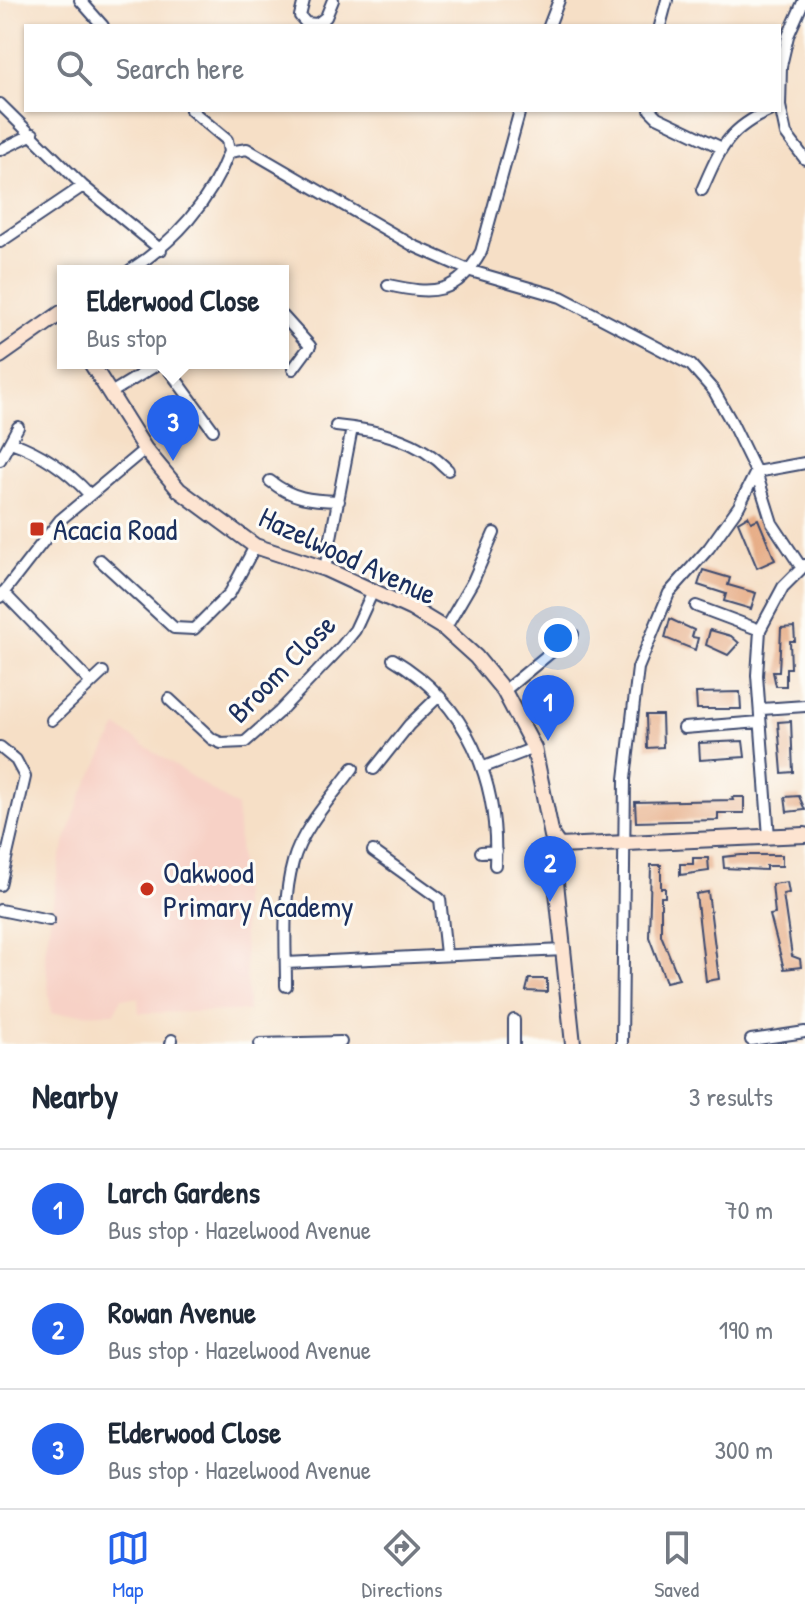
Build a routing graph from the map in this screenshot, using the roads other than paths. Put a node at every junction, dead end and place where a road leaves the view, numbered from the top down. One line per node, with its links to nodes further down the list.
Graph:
1 (80, 0): 7 (street)
2 (304, 0): 3 (street)
3 (333, 0)
4 (559, 0): 8 (street)
5 (667, 0): 9 (street)
6 (804, 0): 10 (street)
7 (101, 24)
8 (550, 24)
9 (661, 24)
10 (781, 66)
11 (0, 104): 17 (street)
12 (193, 112): 20 (street)
13 (519, 112): 27 (street)
14 (652, 112): 18 (street)
15 (766, 112): 18 (street)
16 (780, 112): 21 (street)
17 (33, 134): 19 (street); 22 (street)
18 (720, 147): 23 (street)
19 (0, 150)
20 (229, 152): 25 (street); 27 (street)
21 (805, 158)
22 (83, 186): 24 (street); 25 (street)
23 (702, 190)
24 (0, 242)
25 (161, 250): 26 (street)
26 (138, 265)
27 (471, 271): 28 (street); 48 (street)
28 (388, 285)
29 (57, 317): 31 (street)
30 (289, 321): 35 (street)
31 (0, 356)
32 (94, 369): 36 (street, Hazelwood Avenue)
33 (152, 369): 36 (street)
34 (167, 369): 40 (street)
35 (293, 369)
36 (109, 394): 42 (street, Hazelwood Avenue)
37 (336, 426): 39 (street)
38 (18, 427): 41 (street)
39 (352, 428): 44 (street); 51 (street)
40 (213, 430)
41 (11, 442): 43 (street); 50 (street)
42 (145, 449): 50 (street); 53 (street, Hazelwood Avenue)
43 (0, 460)
44 (439, 460): 46 (street); 47 (street)
45 (805, 463): 48 (street)
46 (428, 470)
47 (448, 470)
48 (756, 472): 55 (street); 82 (street)
49 (270, 481): 51 (street)
50 (89, 494): 58 (street)
51 (339, 501): 56 (street)
52 (494, 533): 60 (street)
53 (255, 546): 54 (street); 56 (street, Hazelwood Avenue)
54 (100, 560)
55 (803, 566): 61 (street)
56 (325, 569): 57 (street, Hazelwood Avenue)
57 (373, 591): 60 (street, Hazelwood Avenue); 68 (street, Broom Close)
58 (2, 595): 65 (street)
59 (696, 606): 61 (street)
60 (445, 629): 66 (street, Hazelwood Avenue)
61 (760, 630): 70 (street)
62 (573, 634): 66 (street)
63 (393, 659): 67 (street)
64 (103, 672): 65 (street)
65 (91, 683): 71 (street)
66 (504, 691): 75 (street, Hazelwood Avenue)
67 (439, 696): 76 (street); 78 (street)
68 (169, 699)
69 (805, 706): 70 (street)
70 (762, 709): 72 (street)
71 (52, 720)
72 (760, 722): 73 (street); 80 (street)
73 (684, 728)
74 (0, 747): 81 (street)
75 (534, 748): 76 (street); 83 (street, Hazelwood Avenue)
76 (484, 767): 85 (street)
77 (353, 768): 93 (street)
78 (374, 769)
79 (805, 835): 80 (street)
80 (769, 837): 82 (street)
81 (5, 839): 88 (street)
82 (623, 841): 83 (street); 102 (street)
83 (559, 846): 91 (street, Hazelwood Avenue)
84 (373, 851): 92 (street)
85 (496, 851): 86 (street); 87 (street)
86 (481, 852)
87 (495, 865)
88 (0, 885)
89 (0, 910): 90 (street)
90 (49, 920)
91 (564, 950): 92 (street); 101 (street, Hazelwood Avenue)
92 (446, 954): 93 (street)
93 (286, 963): 94 (street)
94 (286, 986)
95 (514, 1020): 100 (street)
96 (805, 1032): 97 (street)
97 (751, 1040)
98 (341, 1042): 99 (street)
99 (260, 1044)
100 (514, 1044)
101 (573, 1044)
102 (622, 1044)

